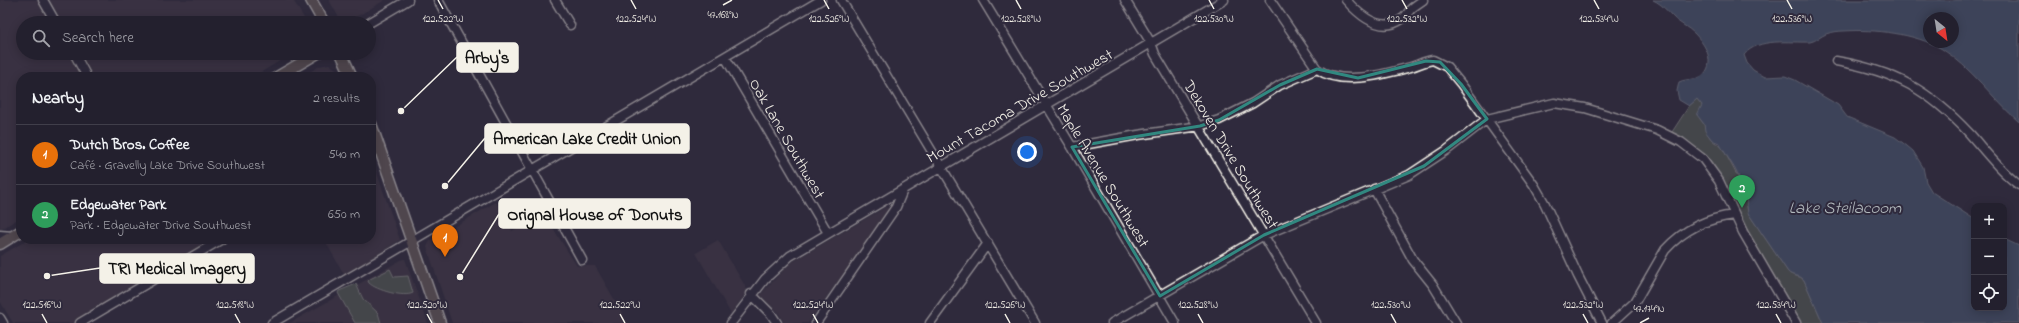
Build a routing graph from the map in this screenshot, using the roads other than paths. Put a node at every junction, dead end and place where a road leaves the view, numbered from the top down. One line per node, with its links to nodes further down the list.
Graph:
1 (43, 0): 14 (street)
2 (311, 0): 15 (main road)
3 (408, 0): 16 (street)
4 (438, 0): 34 (street)
5 (555, 0): 17 (street)
6 (821, 0): 19 (street)
7 (841, 0): 33 (street)
8 (983, 0): 28 (street, Maple Avenue Southwest)
9 (1125, 0): 18 (street, Dekoven Drive Southwest)
10 (1224, 0): 18 (street, Mount Tacoma Drive Southwest)
11 (1270, 0): 24 (street)
12 (1346, 0): 13 (street)
13 (1423, 0)
14 (52, 16)
15 (320, 16)
16 (376, 19)
17 (570, 25)
18 (1151, 43): 28 (street, Mount Tacoma Drive Southwest); 30 (street, Dekoven Drive Southwest)
19 (725, 57): 34 (street); 39 (street, Oak Lane Southwest)
20 (78, 60): 25 (street)
21 (306, 60): 26 (main road)
22 (344, 60): 27 (main road)
23 (1836, 61): 35 (street)
24 (1317, 69): 29 (street); 30 (street)
25 (84, 72)
26 (286, 72)
27 (350, 72)
28 (1047, 106): 31 (street, Maple Avenue Southwest); 33 (street, Mount Tacoma Drive Southwest)
29 (1487, 119): 36 (street); 38 (street); 65 (street)
30 (1200, 126): 31 (street); 43 (street, Dekoven Drive Southwest)
31 (1072, 147): 50 (street, Maple Avenue Southwest)
32 (376, 152): 44 (main road)
33 (941, 166): 37 (street, Mount Tacoma Drive Southwest); 47 (street)
34 (532, 170): 44 (street); 48 (street)
35 (2019, 185)
36 (1374, 189): 43 (street); 64 (street)
37 (903, 190): 39 (street, Mount Tacoma Drive Southwest); 58 (street)
38 (1735, 215): 66 (street); 67 (street)
39 (828, 233): 49 (street, Mount Tacoma Drive Southwest)
40 (16, 234): 41 (street)
41 (0, 235)
42 (16, 235): 45 (main road)
43 (1264, 235): 50 (street); 63 (street, Dekoven Drive Southwest)
44 (412, 242): 54 (street); 55 (main road)
45 (0, 244)
46 (214, 244): 53 (street)
47 (988, 244): 59 (street); 60 (street)
48 (582, 260)
49 (752, 294): 56 (street, Mount Tacoma Drive Southwest); 57 (street)
50 (1160, 296): 61 (street); 62 (street, Maple Avenue Southwest)
51 (0, 318): 52 (street)
52 (3, 323)
53 (80, 323)
54 (272, 323)
55 (440, 323)
56 (731, 323)
57 (778, 323)
58 (816, 323)
59 (930, 323)
60 (1035, 323)
61 (1112, 323)
62 (1175, 323)
63 (1316, 323)
64 (1456, 323)
65 (1602, 323)
66 (1612, 323)
67 (1796, 323)

